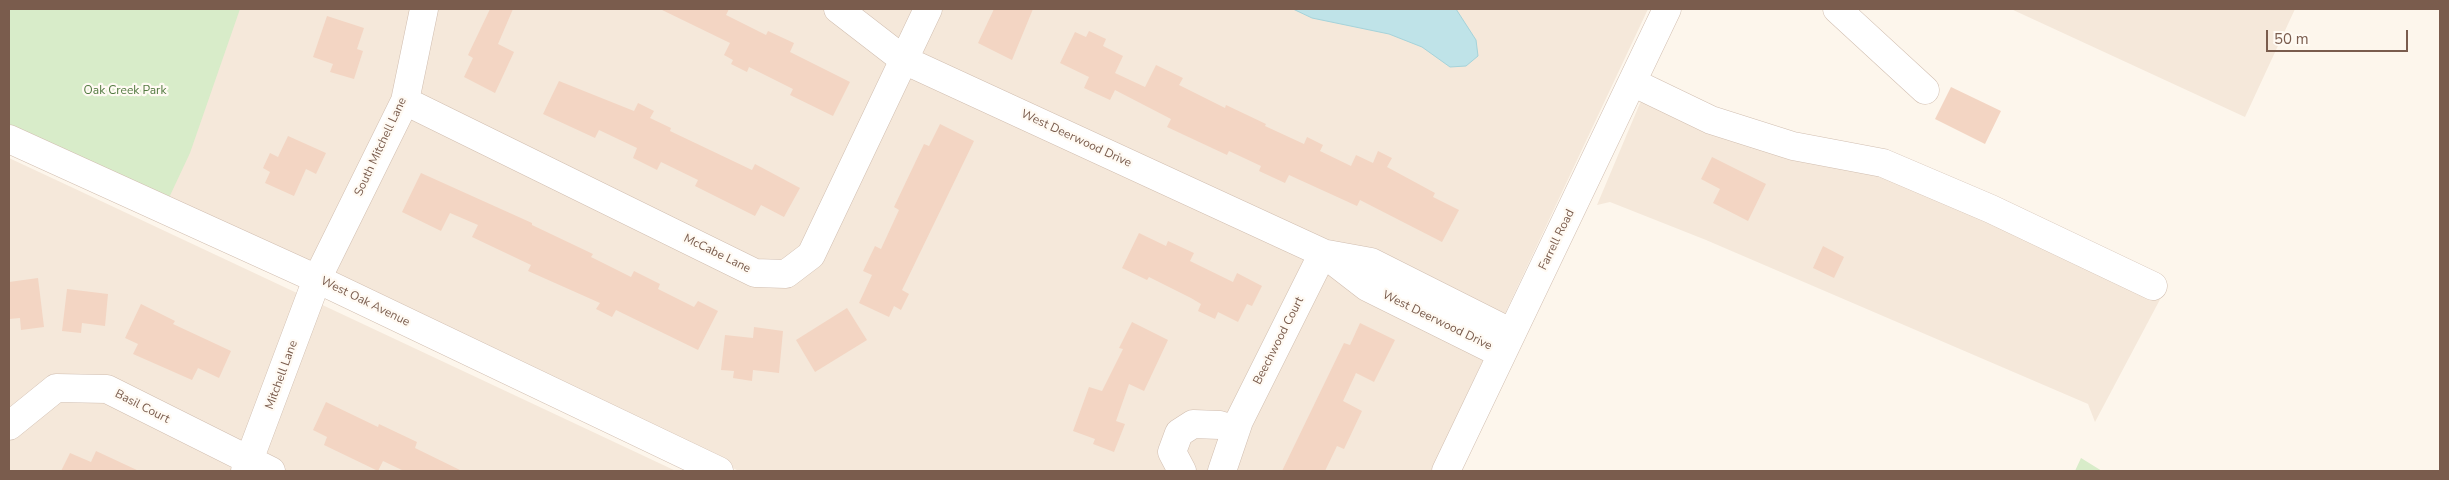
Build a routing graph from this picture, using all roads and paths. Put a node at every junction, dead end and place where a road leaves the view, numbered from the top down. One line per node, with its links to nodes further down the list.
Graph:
1 (424, 9): 9 (street, South Mitchell Lane)
2 (838, 9): 6 (street, West Deerwood Drive)
3 (928, 9): 6 (street, McCabe Lane)
4 (1667, 9): 7 (street, Farrell Road)
5 (1837, 9): 8 (street)
6 (904, 60): 9 (street, McCabe Lane); 11 (street, West Deerwood Drive)
7 (1632, 82): 13 (street); 14 (street, Farrell Road)
8 (1925, 90)
9 (405, 101): 12 (street, South Mitchell Lane)
10 (9, 139): 12 (street, West Oak Avenue)
11 (1323, 253): 14 (street, West Deerwood Drive); 16 (street, Beechwood Court)
12 (318, 279): 17 (street, Mitchell Lane); 18 (street, West Oak Avenue)
13 (2153, 286)
14 (1507, 344): 21 (street, Farrell Road)
15 (9, 426): 17 (street, Basil Court)
16 (1236, 430): 19 (street); 20 (street, Beechwood Court)
17 (255, 468)
18 (719, 471)
19 (1182, 471)
20 (1222, 471)
21 (1446, 471)

